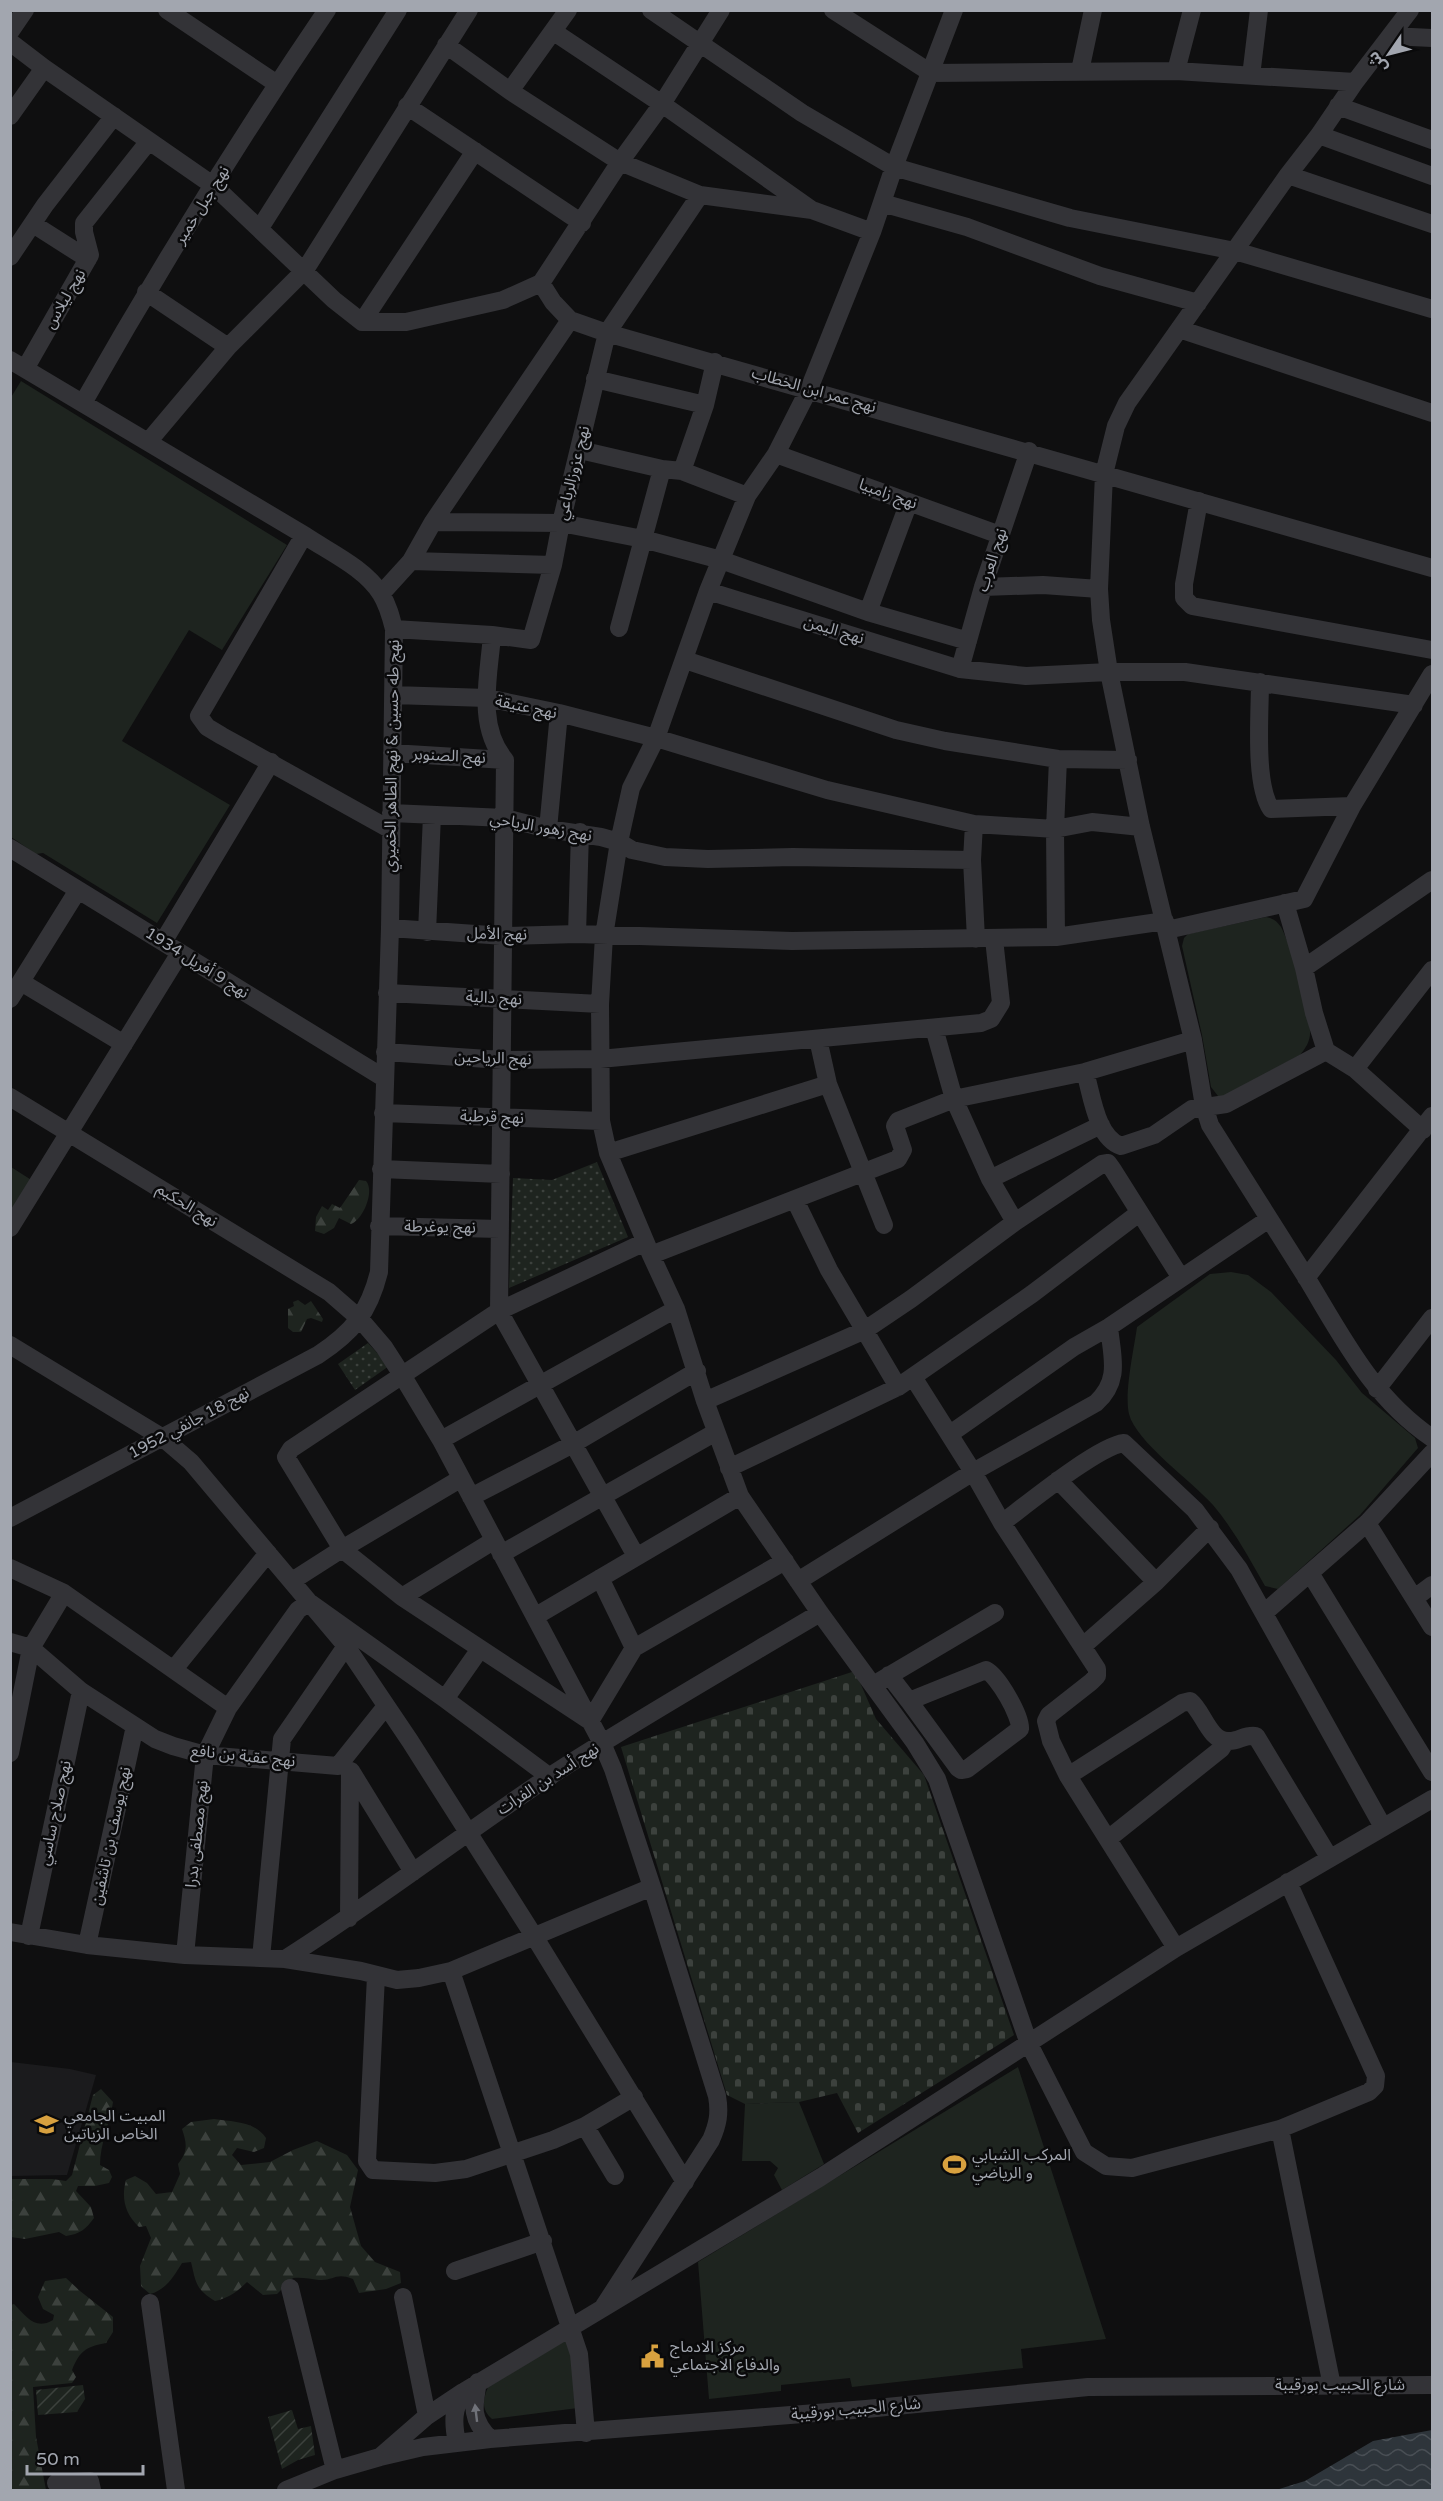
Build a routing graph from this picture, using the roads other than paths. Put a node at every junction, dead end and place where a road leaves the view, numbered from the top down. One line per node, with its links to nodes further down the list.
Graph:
1 (25, 10): 15 (street)
2 (327, 10): 28 (street, نهج جبل خمير)
3 (399, 10): 50 (street)
4 (469, 10): 21 (street)
5 (568, 10): 16 (street)
6 (651, 10): 20 (street)
7 (721, 10): 20 (street)
8 (833, 10): 25 (street)
9 (954, 10): 25 (street)
10 (1093, 10): 23 (street)
11 (1192, 10): 24 (street)
12 (1260, 10): 26 (street)
13 (1410, 10): 17 (street)
14 (168, 11): 28 (street)
15 (10, 32)
16 (554, 32): 29 (street); 30 (street)
17 (1391, 36): 18 (street); 27 (street)
18 (1432, 38)
19 (10, 42): 22 (street)
20 (700, 44): 30 (street); 40 (street)
21 (446, 45): 29 (street); 32 (street)
22 (44, 68): 33 (street); 34 (street)
23 (1080, 71): 24 (street); 25 (street)
24 (1176, 71): 26 (street)
25 (931, 73): 40 (street)
26 (1251, 75): 27 (street)
27 (1354, 82): 31 (street)
28 (277, 84): 43 (street, نهج جبل خمير)
29 (510, 91): 39 (street)
30 (662, 104): 39 (street); 46 (street)
31 (1338, 105): 35 (street); 36 (street)
32 (407, 106): 38 (street); 55 (street)
33 (10, 116)
34 (114, 117): 37 (street); 48 (street)
35 (1319, 135): 41 (street); 42 (street)
36 (1432, 140)
37 (149, 141): 43 (street); 54 (street, نهج ليلاس)
38 (475, 151): 47 (street); 61 (street)
39 (620, 162): 44 (street); 47 (street)
40 (894, 167): 45 (street); 52 (street)
41 (1288, 175): 49 (street); 52 (street)
42 (1432, 176)
43 (214, 186): 50 (street); 57 (street, نهج جبل خمير)
44 (700, 195): 46 (street); 63 (street, نهج عزوزالرباعي)
45 (882, 203): 51 (street); 58 (street)
46 (812, 210): 51 (street)
47 (582, 223): 56 (street)
48 (33, 224): 53 (street); 54 (street)
49 (1432, 224)
50 (260, 228): 55 (street)
51 (872, 232): 68 (street)
52 (1235, 251): 58 (street); 59 (street)
53 (12, 253)
54 (88, 259): 66 (street, نهج ليلاس)
55 (305, 270): 61 (street); 64 (street)
56 (541, 283): 60 (street); 61 (street)
57 (146, 292): 64 (street); 69 (street, نهج جبل خمير)
58 (1198, 303): 62 (street)
59 (1432, 309)
60 (570, 320): 63 (street, نهج عمر ابن الخطاب); 82 (street)
61 (362, 322)
62 (1179, 329): 71 (street); 78 (street)
63 (607, 333): 65 (street, نهج عمر ابن الخطاب); 67 (street, نهج عزوزالرباعي)
64 (228, 347): 72 (street)
65 (715, 362): 68 (street, نهج عمر ابن الخطاب); 70 (street)
66 (18, 365): 69 (street, نهج طه حسين & نهج الطاهر الخميري)
67 (595, 380): 70 (street); 73 (street, نهج عزوزالرباعي)
68 (809, 389): 74 (street, نهج عمر ابن الخطاب); 75 (street)
69 (83, 403): 72 (street, نهج طه حسين & نهج الطاهر الخميري)
70 (705, 405): 77 (street)
71 (1432, 413)
72 (148, 442): 84 (street, نهج طه حسين & نهج الطاهر الخميري)
73 (580, 450): 76 (street); 83 (street, نهج عزوزالرباعي)
74 (1029, 451): 78 (street, نهج عمر ابن الخطاب); 85 (street, نهج العرب)
75 (776, 454): 79 (street); 81 (street, نهج زامبيا)
76 (662, 469): 77 (street); 86 (street)
77 (682, 471): 79 (street)
78 (1104, 474): 80 (street, نهج عمر ابن الخطاب); 92 (street)
79 (747, 496): 87 (street)
80 (1199, 501): 90 (street, نهج عمر ابن الخطاب); 100 (street)
81 (909, 502): 85 (street, نهج زامبيا); 95 (street)
82 (433, 522): 83 (street); 88 (street)
83 (561, 523): 86 (street); 89 (street, نهج عزوزالرباعي)
84 (304, 535): 94 (street, نهج طه حسين & نهج الطاهر الخميري); 115 (street)
85 (1000, 535): 91 (street, نهج العرب)
86 (643, 539): 87 (street); 96 (street)
87 (721, 560): 93 (street); 95 (street)
88 (411, 561): 89 (street); 94 (street)
89 (553, 565): 98 (street, نهج عزوزالرباعي)
90 (1432, 568)
91 (983, 586): 92 (street); 99 (street, نهج العرب)
92 (1100, 589): 103 (street)
93 (708, 591): 101 (street); 102 (street, نهج اليمن)
94 (381, 594): 97 (street, نهج طه حسين & نهج الطاهر الخميري)
95 (868, 612): 99 (street)
96 (619, 628)
97 (394, 629): 98 (street, نهج عزوزالرباعي); 106 (street, نهج طه حسين & نهج الطاهر الخميري)
98 (492, 634): 107 (street)
99 (968, 641): 102 (street, نهج العرب)
100 (1432, 650)
101 (685, 660): 110 (street); 112 (street)
102 (960, 669): 103 (street, نهج اليمن)
103 (1109, 672): 105 (street, نهج اليمن); 114 (street)
104 (1432, 674): 108 (street)
105 (1260, 682): 108 (street, نهج اليمن); 116 (street)
106 (393, 695): 107 (street, نهج عتيقة); 111 (street, نهج طه حسين & نهج الطاهر الخميري)
107 (487, 699): 109 (street, نهج عتيقة); 113 (street)
108 (1414, 705): 116 (street)
109 (559, 713): 110 (street, نهج عتيقة); 122 (street)
110 (656, 738): 120 (street, نهج عتيقة); 125 (street)
111 (392, 753): 113 (street, نهج الصنوبر); 119 (street, نهج طه حسين & نهج الطاهر الخميري)
112 (1058, 759): 114 (street); 123 (street)
113 (506, 760): 118 (street)
114 (1128, 760): 121 (street)
115 (271, 762): 119 (street); 139 (street)
116 (1352, 806): 130 (street, نهج الأمل)
117 (432, 814): 118 (street, نهج زهور الرياحي); 119 (street, نهج زهور الرياحي); 133 (street)
118 (505, 818): 122 (street, نهج زهور الرياحي); 135 (street)
119 (391, 822): 132 (street, نهج طه حسين & نهج الطاهر الخميري)
120 (974, 824): 123 (street, نهج عتيقة); 127 (street)
121 (1142, 827): 123 (street, نهج عتيقة); 131 (street)
122 (548, 829): 124 (street, نهج زهور الرياحي)
123 (1055, 830): 137 (street)
124 (580, 832): 125 (street, نهج زهور الرياحي); 134 (street)
125 (619, 842): 127 (street, نهج زهور الرياحي); 136 (street)
126 (10, 848): 129 (street, نهج 9 أفريل 1934)
127 (972, 860): 138 (street)
128 (1432, 880): 141 (street)
129 (78, 890): 139 (street, نهج 9 أفريل 1934); 143 (street)
130 (1285, 903): 131 (street, نهج الأمل); 141 (street)
131 (1166, 926): 137 (street, نهج الأمل); 150 (street)
132 (390, 928): 133 (street, نهج الأمل); 144 (street, نهج طه حسين & نهج الطاهر الخميري)
133 (427, 932): 135 (street, نهج الأمل)
134 (577, 934): 135 (street, نهج الأمل); 136 (street, نهج الأمل)
135 (504, 936): 145 (street)
136 (604, 936): 138 (street, نهج الأمل); 147 (street)
137 (1056, 937): 138 (street, نهج الأمل)
138 (985, 939): 148 (street, نهج الرياحين)
139 (163, 942): 140 (street, نهج 9 أفريل 1934)
140 (180, 953): 151 (street); 158 (street, نهج 9 أفريل 1934)
141 (1304, 968): 152 (street)
142 (1432, 970): 156 (street)
143 (21, 982): 146 (street); 151 (street)
144 (387, 993): 145 (street, نهج دالية); 153 (street, نهج طه حسين & نهج الطاهر الخميري)
145 (503, 998): 147 (street, نهج دالية); 155 (street)
146 (10, 999)
147 (600, 1004): 154 (street)
148 (934, 1028): 149 (street, نهج الرياحين); 161 (street)
149 (818, 1039): 154 (street, نهج الرياحين); 159 (street)
150 (1193, 1040): 157 (street); 162 (street)
151 (124, 1044): 168 (street)
152 (1326, 1051): 156 (street); 162 (street)
153 (386, 1052): 155 (street, نهج الرياحين); 158 (street, نهج طه حسين & نهج الطاهر الخميري)
154 (600, 1059): 155 (street, نهج الرياحين); 165 (street)
155 (502, 1060): 164 (street)
156 (1355, 1069): 166 (street)
157 (1085, 1072): 161 (street); 167 (street)
158 (384, 1078): 163 (street, نهج طه حسين & نهج الطاهر الخميري)
159 (828, 1084): 170 (street); 174 (street)
160 (10, 1097): 168 (street, نهج الحكيم)
161 (954, 1099): 174 (street); 175 (street)
162 (1204, 1106): 169 (street); 178 (street)
163 (383, 1113): 164 (street, نهج قرطبة); 172 (street, نهج طه حسين & نهج الطاهر الخميري)
164 (501, 1118): 165 (street, نهج قرطبة); 173 (street)
165 (601, 1121): 170 (street)
166 (1428, 1123): 186 (street)
167 (1101, 1125): 169 (street); 175 (street)
168 (69, 1133): 182 (street); 190 (street, نهج الحكيم)
169 (1113, 1143): 171 (street)
170 (608, 1153): 184 (street)
171 (1108, 1163): 177 (street); 179 (street)
172 (381, 1169): 173 (street); 181 (street, نهج طه حسين & نهج الطاهر الخميري)
173 (501, 1174): 183 (street)
174 (862, 1174): 176 (street); 180 (street)
175 (990, 1179): 179 (street)
176 (795, 1200): 184 (street); 192 (street)
177 (1139, 1213): 185 (street); 196 (street)
178 (1269, 1219): 185 (street); 186 (street)
179 (1015, 1222): 192 (street)
180 (884, 1225)
181 (380, 1226): 183 (street, نهج يوغرطة); 190 (street, نهج طه حسين & نهج الطاهر الخميري)
182 (10, 1228)
183 (500, 1228): 188 (street)
184 (648, 1249): 187 (street); 188 (street)
185 (1181, 1278): 191 (street)
186 (1306, 1278): 199 (street)
187 (676, 1309): 194 (street); 197 (street)
188 (499, 1311): 195 (street); 197 (street)
189 (1432, 1318): 199 (street)
190 (360, 1319): 195 (street, نهج الحكيم); 204 (street, نهج 18 جانفي 1952)
191 (1108, 1327): 203 (street); 209 (street)
192 (865, 1330): 198 (street); 200 (street)
193 (10, 1345): 204 (street)
194 (697, 1371): 200 (street); 206 (street)
195 (402, 1375): 205 (street, نهج الحكيم); 220 (street)
196 (913, 1377): 198 (street); 203 (street)
197 (540, 1385): 205 (street); 206 (street)
198 (898, 1387): 208 (street)
199 (1377, 1389): 202 (street)
200 (705, 1401): 201 (street)
201 (716, 1432): 208 (street); 214 (street)
202 (1430, 1432)
203 (950, 1434): 209 (street)
204 (163, 1438): 215 (street, نهج 18 جانفي 1952); 221 (street)
205 (441, 1440): 210 (street, نهج الحكيم)
206 (573, 1444): 213 (street); 214 (street)
207 (1432, 1453): 217 (street)
208 (729, 1468): 212 (street)
209 (973, 1472): 216 (street); 228 (street)
210 (460, 1479): 213 (street, نهج الحكيم); 220 (street)
211 (1058, 1480): 216 (street); 218 (street); 229 (street)
212 (740, 1496): 222 (street); 223 (street)
213 (471, 1497): 219 (street, نهج الحكيم)
214 (602, 1497): 219 (street); 222 (street)
215 (10, 1518)
216 (1002, 1523): 242 (street)
217 (1367, 1523): 225 (street); 233 (street)
218 (1210, 1528): 229 (street); 237 (street)
219 (497, 1547): 232 (street); 238 (street, نهج الحكيم)
220 (342, 1549): 227 (street); 232 (street)
221 (268, 1553): 227 (street); 246 (street)
222 (636, 1556): 226 (street)
223 (785, 1562): 228 (street); 244 (street)
224 (10, 1568): 231 (street)
225 (1310, 1573): 237 (street); 262 (street)
226 (600, 1578): 238 (street); 244 (street)
227 (292, 1581): 234 (street)
228 (798, 1581): 235 (street)
229 (1156, 1582): 242 (street)
230 (1432, 1585): 233 (street)
231 (64, 1593): 243 (street); 246 (street)
232 (402, 1597): 245 (street)
233 (1416, 1597): 239 (street)
234 (309, 1602): 241 (street); 249 (street); 252 (street, نهج مصطفى بدرا)
235 (820, 1613): 247 (street); 257 (street, نهج أسد بن الفرات)
236 (995, 1613): 247 (street)
237 (1264, 1613): 266 (street)
238 (536, 1616): 254 (street, نهج الحكيم)
239 (1432, 1627)
240 (10, 1642): 243 (street)
241 (346, 1646): 251 (street); 260 (street)
242 (1083, 1646): 263 (street)
243 (31, 1648): 248 (street, نهج عقبة بن نافع); 253 (street)
244 (634, 1648): 254 (street)
245 (480, 1649): 249 (street); 254 (street)
246 (174, 1669): 252 (street)
247 (881, 1680): 250 (street); 284 (street)
248 (81, 1691): 255 (street, نهج عقبة بن نافع); 275 (street, نهج صلاح ساسي)
249 (445, 1699): 264 (street)
250 (909, 1701): 250 (street)
251 (386, 1706): 261 (street); 267 (street)
252 (228, 1708): 259 (street, نهج مصطفى بدرا)
253 (14, 1721): 258 (street)
254 (590, 1721): 257 (street, نهج الحكيم)
255 (135, 1726): 259 (street, نهج عقبة بن نافع); 277 (street, نهج يوسف بن تاشفين)
256 (1226, 1742): 263 (street); 268 (street); 269 (street)
257 (602, 1743): 264 (street, نهج أسد بن الفرات); 272 (street, نهج الحكيم)
258 (10, 1753)
259 (205, 1755): 260 (street, نهج عقبة بن نافع); 279 (street, نهج مصطفى بدرا)
260 (280, 1760): 261 (street, نهج عقبة بن نافع); 280 (street)
261 (346, 1766): 270 (street); 273 (street)
262 (1432, 1772)
263 (1068, 1776): 268 (street)
264 (549, 1777): 267 (street, نهج أسد بن الفرات)
265 (1432, 1799): 266 (street)
266 (1383, 1827): 269 (street)
267 (468, 1832): 270 (street, نهج أسد بن الفرات); 276 (street)
268 (1108, 1839): 278 (street)
269 (1329, 1857): 271 (street)
270 (413, 1872): 273 (street, نهج أسد بن الفرات)
271 (1288, 1882): 278 (street); 287 (street)
272 (652, 1887): 276 (street); 290 (street, نهج الحكيم)
273 (349, 1918): 281 (street, نهج أسد بن الفرات)
274 (10, 1932): 275 (street)
275 (29, 1936): 277 (street)
276 (534, 1936): 282 (street); 285 (street)
277 (87, 1945): 279 (street)
278 (1176, 1948): 284 (street)
279 (185, 1955): 280 (street)
280 (261, 1958): 281 (street)
281 (285, 1959): 283 (street)
282 (451, 1971): 283 (street); 288 (street)
283 (376, 1976): 288 (street)
284 (1029, 2044): 287 (street); 296 (street)
285 (634, 2097): 286 (street); 290 (street)
286 (585, 2126): 288 (street); 289 (street)
287 (1280, 2129): 299 (street)
288 (513, 2154): 291 (street)
289 (615, 2176)
290 (685, 2182): 296 (street, نهج الحكيم)
291 (543, 2241): 292 (street); 297 (street)
292 (455, 2271)
293 (290, 2288): 306 (street)
294 (403, 2297): 301 (street)
295 (150, 2303): 309 (street)
296 (604, 2306): 297 (street)
297 (571, 2326): 300 (street); 302 (street)
298 (1432, 2385): 299 (street, شارع الحبيب بورقيبة)
299 (1332, 2386): 302 (street, شارع الحبيب بورقيبة)
300 (471, 2387): 301 (street); 303 (street, one-way to 300); 304 (street)
301 (427, 2416): 305 (street)
302 (586, 2433): 303 (street, شارع الحبيب بورقيبة)
303 (490, 2439): 304 (street, شارع الحبيب بورقيبة)
304 (457, 2443): 305 (street, شارع الحبيب بورقيبة)
305 (380, 2457): 306 (street, شارع الحبيب بورقيبة)
306 (335, 2470): 310 (street, شارع الحبيب بورقيبة)
307 (56, 2483): 308 (street)
308 (92, 2490)
309 (176, 2490)
310 (286, 2490)

